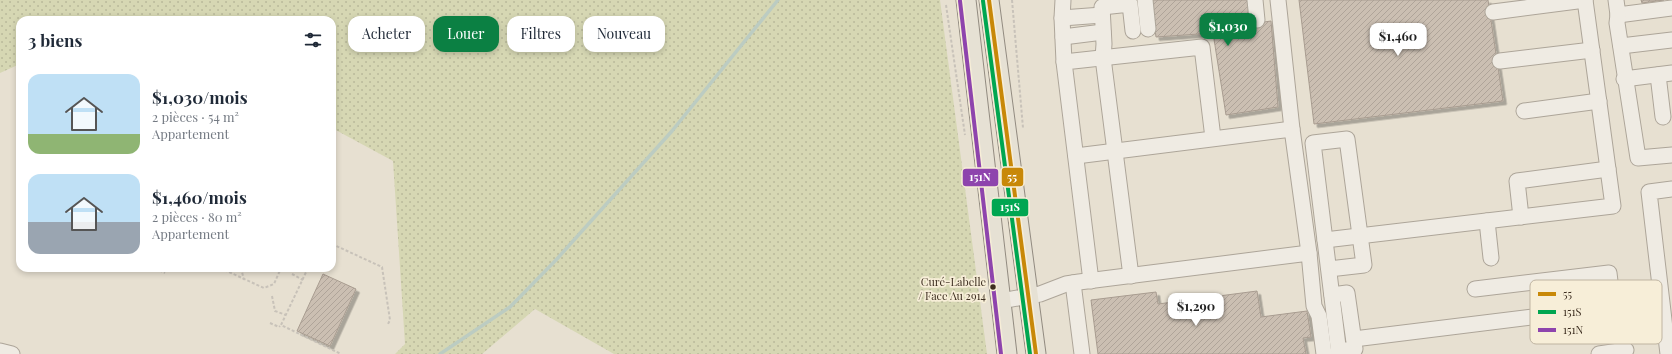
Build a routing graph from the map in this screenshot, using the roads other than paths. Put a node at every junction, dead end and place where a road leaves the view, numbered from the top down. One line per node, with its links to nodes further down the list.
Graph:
1 (955, 0): 23 (main road)
2 (966, 0): 23 (main road)
3 (989, 0): 21 (main road)
4 (1000, 0): 21 (main road)
5 (1063, 0): 15 (street)
6 (1145, 0): 17 (street)
7 (1255, 0): 16 (street)
8 (1278, 0): 34 (street)
9 (1585, 0): 13 (street); 25 (street)
10 (1130, 2): 14 (street); 18 (street)
11 (1617, 7): 12 (street); 24 (street)
12 (1672, 8)
13 (1493, 12)
14 (1102, 15): 15 (street); 19 (street)
15 (1062, 18): 20 (street)
16 (1257, 20)
17 (1148, 29)
18 (1133, 31)
19 (1103, 32): 20 (street); 26 (street)
20 (1063, 36): 28 (street)
21 (994, 39): 57 (main road)
22 (1672, 40): 24 (street)
23 (971, 41): 58 (main road)
24 (1620, 46): 30 (street)
25 (1592, 50): 27 (street); 31 (street)
26 (1103, 58): 28 (street); 35 (street); 36 (street)
27 (1500, 61)
28 (1064, 62): 38 (street)
29 (1665, 74): 30 (street); 33 (street)
30 (1624, 78): 37 (street)
31 (1599, 101): 32 (street); 39 (street)
32 (1524, 111)
33 (1663, 117)
34 (1292, 129): 35 (street); 45 (street)
35 (1213, 138): 36 (street)
36 (1115, 151): 38 (street); 48 (street)
37 (1672, 155)
38 (1076, 156): 52 (street)
39 (1608, 169): 41 (street); 41 (street)
40 (1672, 189): 51 (street)
41 (1521, 216): 42 (street)
42 (1487, 221): 43 (street); 46 (street)
43 (1360, 236): 44 (street); 44 (street); 47 (street)
44 (1325, 240): 47 (street)
45 (1309, 253): 48 (street); 64 (street)
46 (1491, 258)
47 (1329, 269): 56 (street)
48 (1131, 276): 52 (street)
49 (1551, 280): 50 (street)
50 (1610, 280)
51 (1659, 280)
52 (1091, 281): 53 (street)
53 (1073, 283): 57 (street); 68 (street)
54 (1530, 283): 55 (street)
55 (1476, 289)
56 (1332, 295): 61 (street); 64 (street)
57 (1029, 296): 58 (street); 67 (main road)
58 (1001, 301): 66 (main road)
59 (1662, 303): 70 (street)
60 (1530, 317): 61 (street)
61 (1354, 339): 64 (street)
62 (1626, 350): 69 (street)
63 (0, 351): 65 (street)
64 (1334, 353)
65 (12, 354)
66 (1007, 354)
67 (1036, 354)
68 (1082, 354)
69 (1599, 354)
70 (1668, 354)

